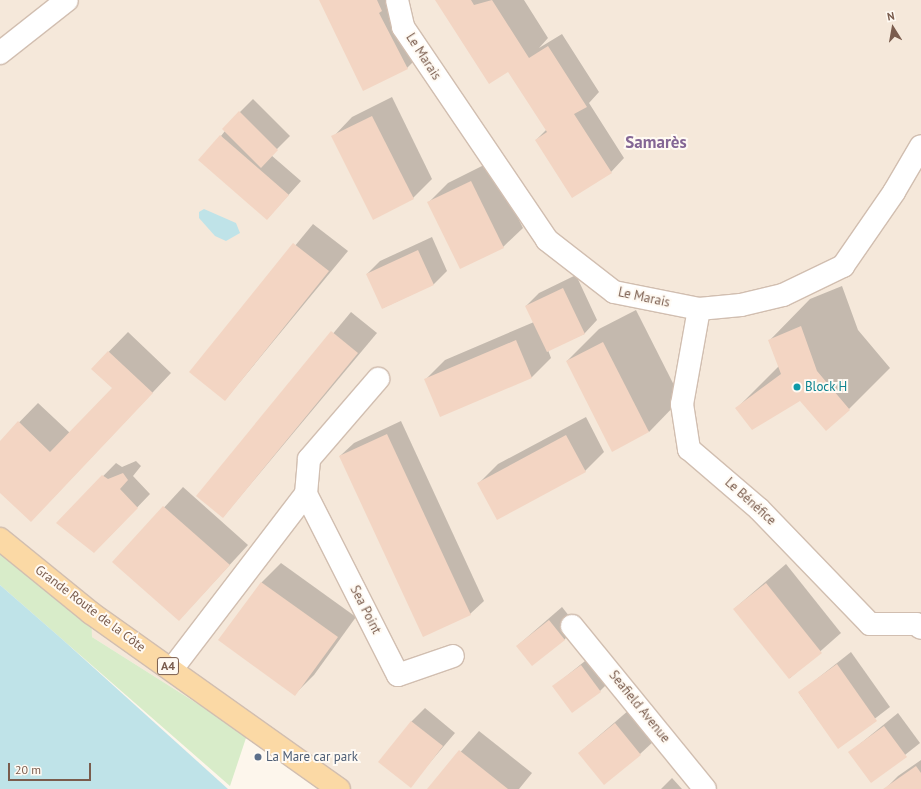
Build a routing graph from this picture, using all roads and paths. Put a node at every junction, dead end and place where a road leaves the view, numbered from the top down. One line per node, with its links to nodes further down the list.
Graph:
1 (67, 0): 3 (street)
2 (397, 0): 5 (street, Le Marais)
3 (0, 53)
4 (921, 146): 5 (street, Le Marais)
5 (699, 309): 10 (street, Le Bénéfice)
6 (378, 379): 7 (street)
7 (306, 494): 11 (street, Sea Point); 12 (street)
8 (0, 539): 12 (main road, Grande Route de la Côte / A4)
9 (572, 626): 14 (street, Seafield Avenue)
10 (921, 628)
11 (453, 656)
12 (172, 669): 13 (main road, Grande Route de la Côte / A4)
13 (339, 789)
14 (705, 789)

